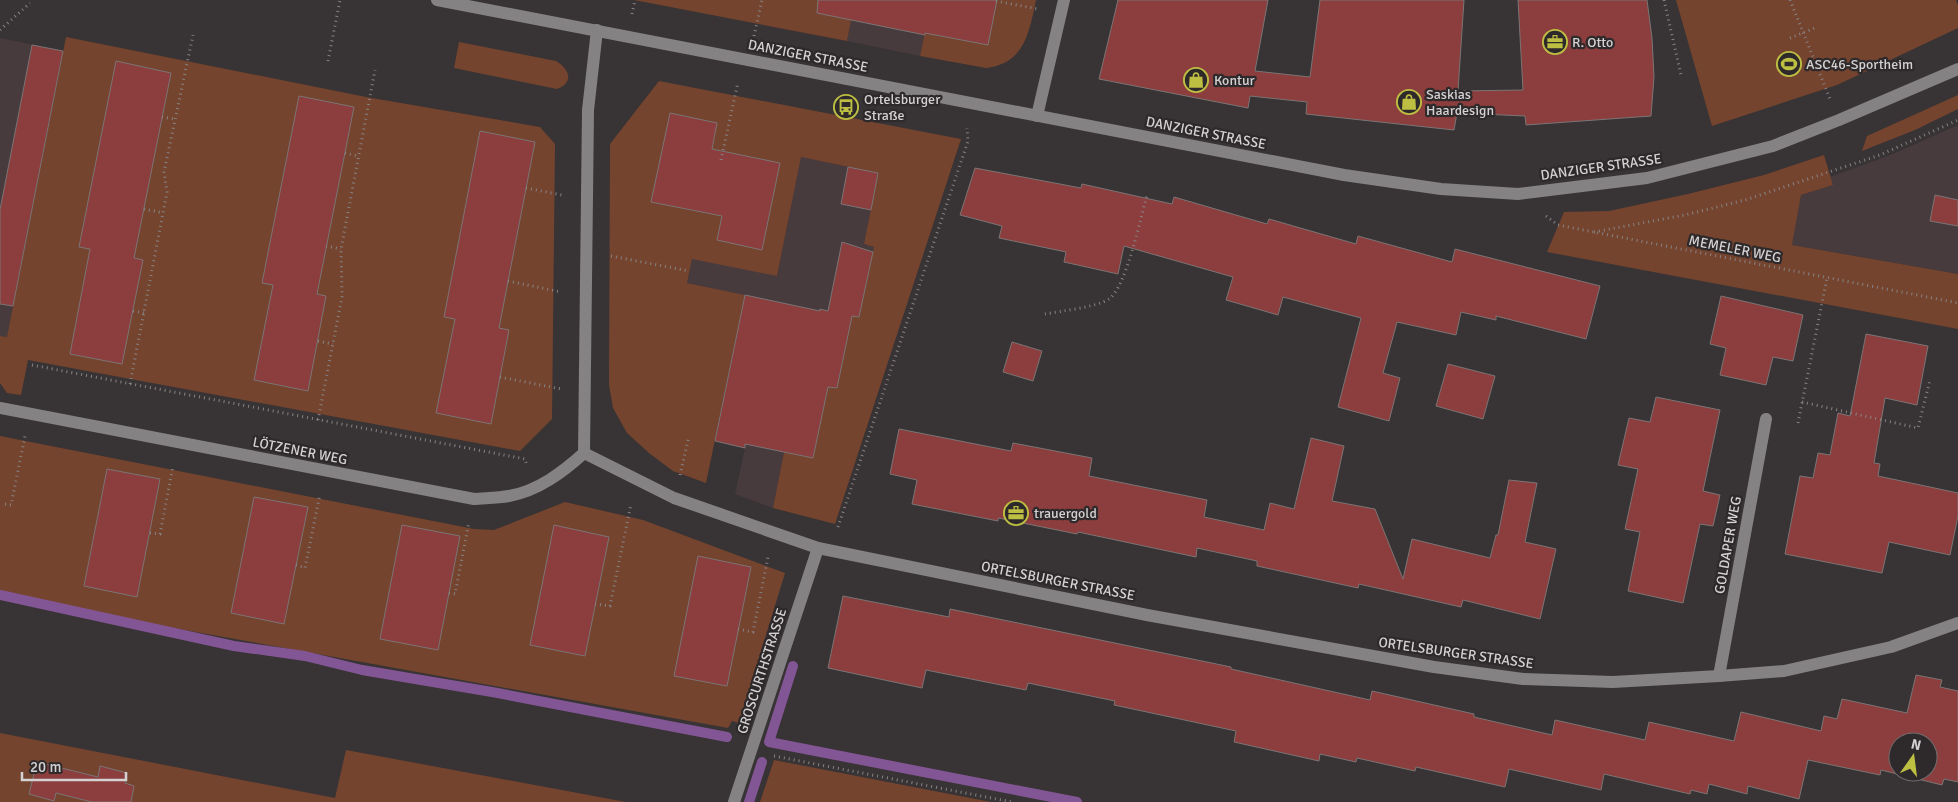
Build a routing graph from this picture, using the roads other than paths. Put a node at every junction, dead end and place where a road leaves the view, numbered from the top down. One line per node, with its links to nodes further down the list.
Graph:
1 (437, 0): 3 (street, DANZIGER STRASSE)
2 (1064, 0): 5 (street)
3 (597, 30): 5 (street, DANZIGER STRASSE); 8 (street)
4 (1958, 69): 5 (street, DANZIGER STRASSE)
5 (1037, 116)
6 (0, 408): 8 (street, LÖTZENER WEG)
7 (1766, 419): 11 (street, GOLDAPER WEG)
8 (584, 453): 9 (street, ORTELSBURGER STRASSE)
9 (818, 548): 11 (street, ORTELSBURGER STRASSE); 12 (street, GROSCURTHSTRASSE)
10 (1958, 623): 11 (street, ORTELSBURGER STRASSE)
11 (1719, 676)
12 (734, 802)

